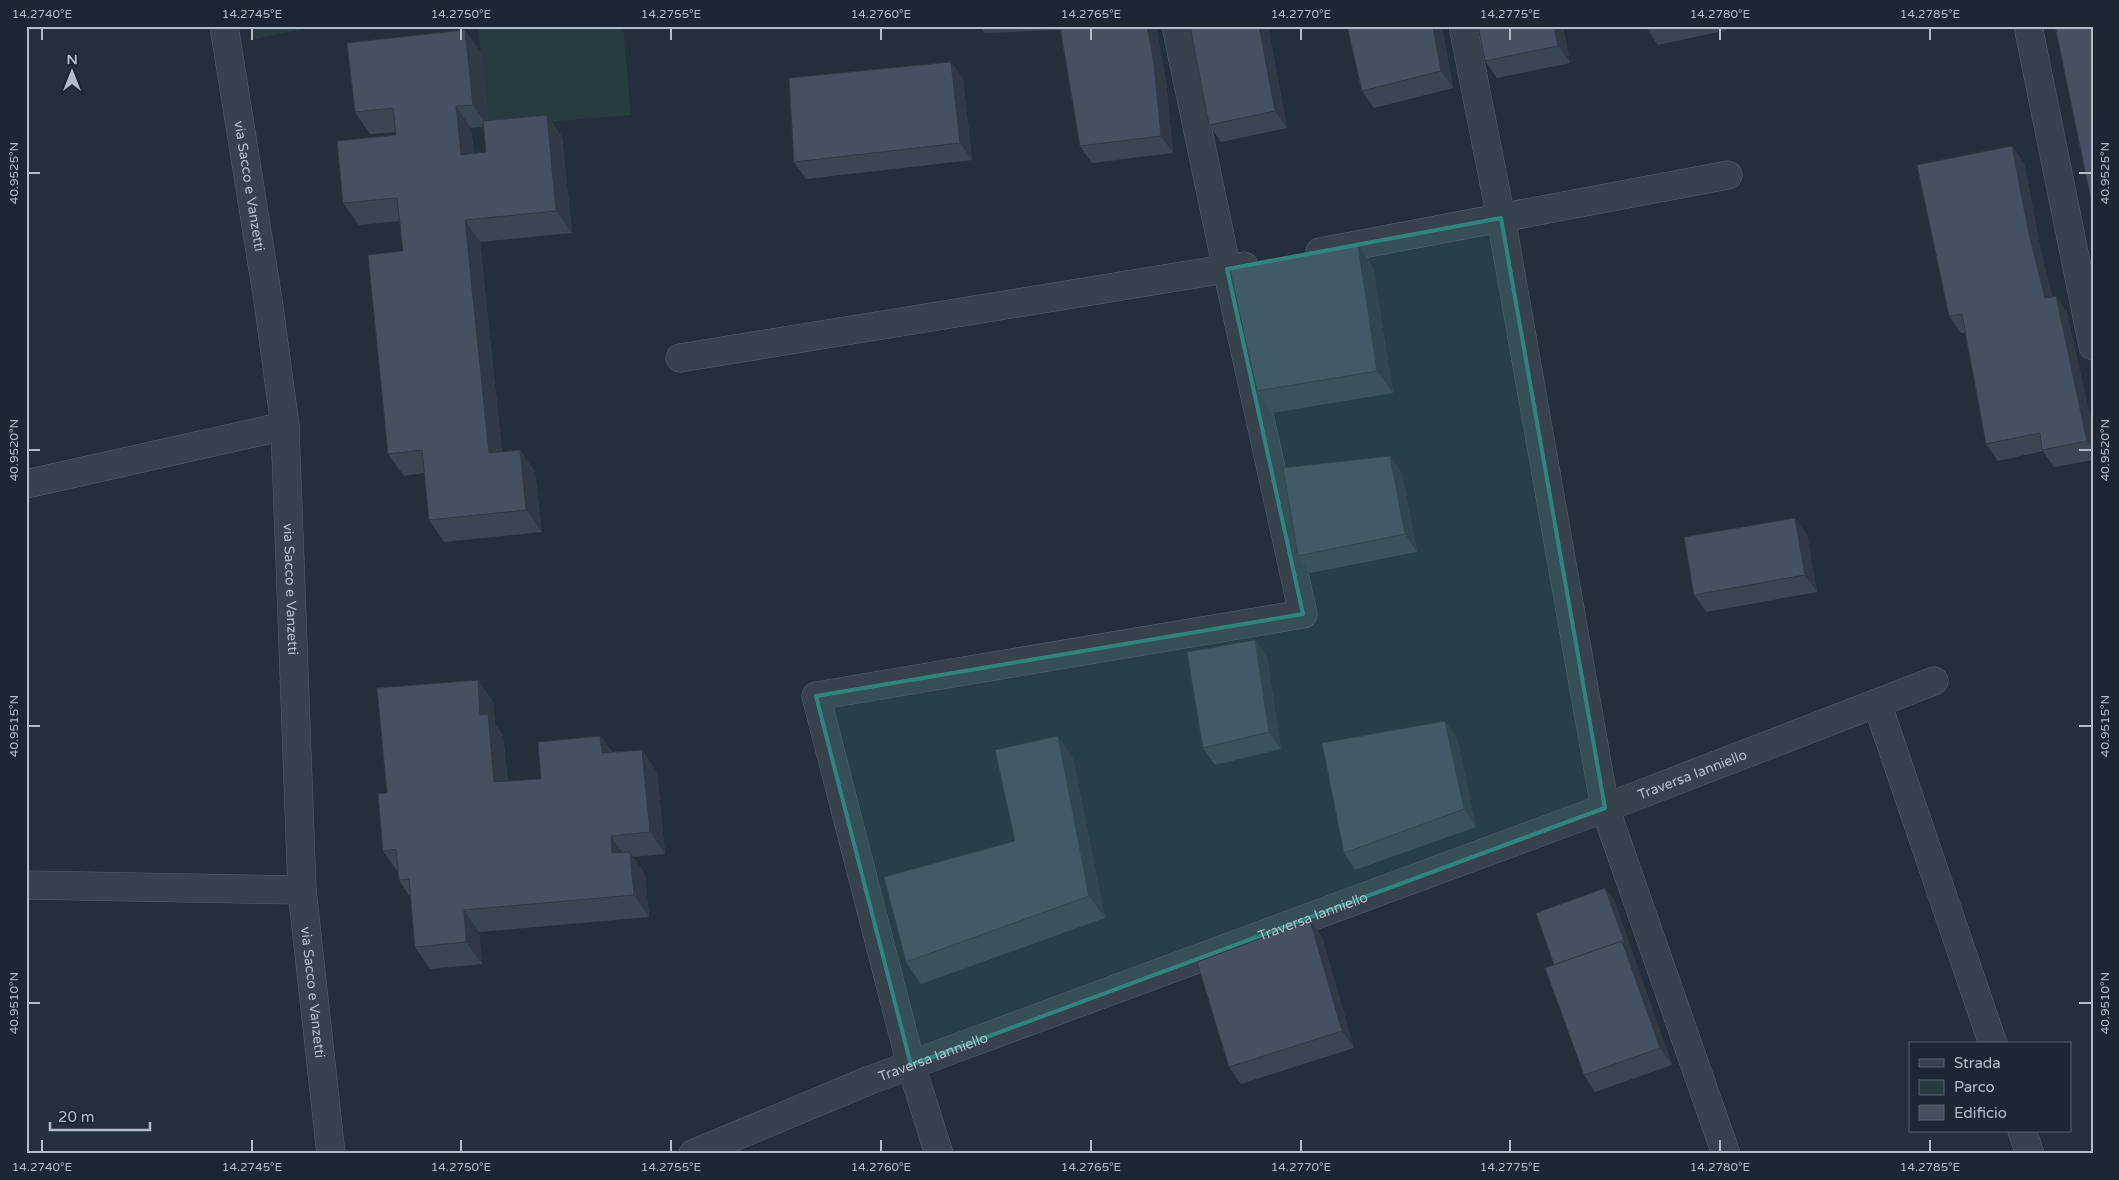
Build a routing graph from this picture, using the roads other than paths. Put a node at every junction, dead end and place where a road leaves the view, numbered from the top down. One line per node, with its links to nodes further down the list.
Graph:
1 (224, 26): 12 (street, via Sacco e Vanzetti)
2 (1176, 26): 9 (street)
3 (1463, 26): 6 (street)
4 (2028, 26): 10 (street)
5 (1728, 175): 6 (street)
6 (1502, 218): 7 (street); 16 (street)
7 (1295, 256)
8 (1266, 262): 9 (street)
9 (1227, 269): 11 (street); 20 (street)
10 (2093, 346)
11 (680, 358)
12 (285, 426): 13 (street); 18 (street, via Sacco e Vanzetti)
13 (26, 484)
14 (1934, 681): 15 (street, Traversa Ianniello)
15 (1877, 703): 16 (street, Traversa Ianniello); 19 (street)
16 (1605, 808): 20 (street, Traversa Ianniello); 25 (street)
17 (27, 884): 18 (street)
18 (302, 890): 22 (street, via Sacco e Vanzetti)
19 (1992, 1042)
20 (911, 1065): 23 (street, Traversa Ianniello); 24 (street)
21 (2022, 1132): 26 (street)
22 (331, 1154)
23 (693, 1154)
24 (939, 1154)
25 (1726, 1154)
26 (2030, 1154)

